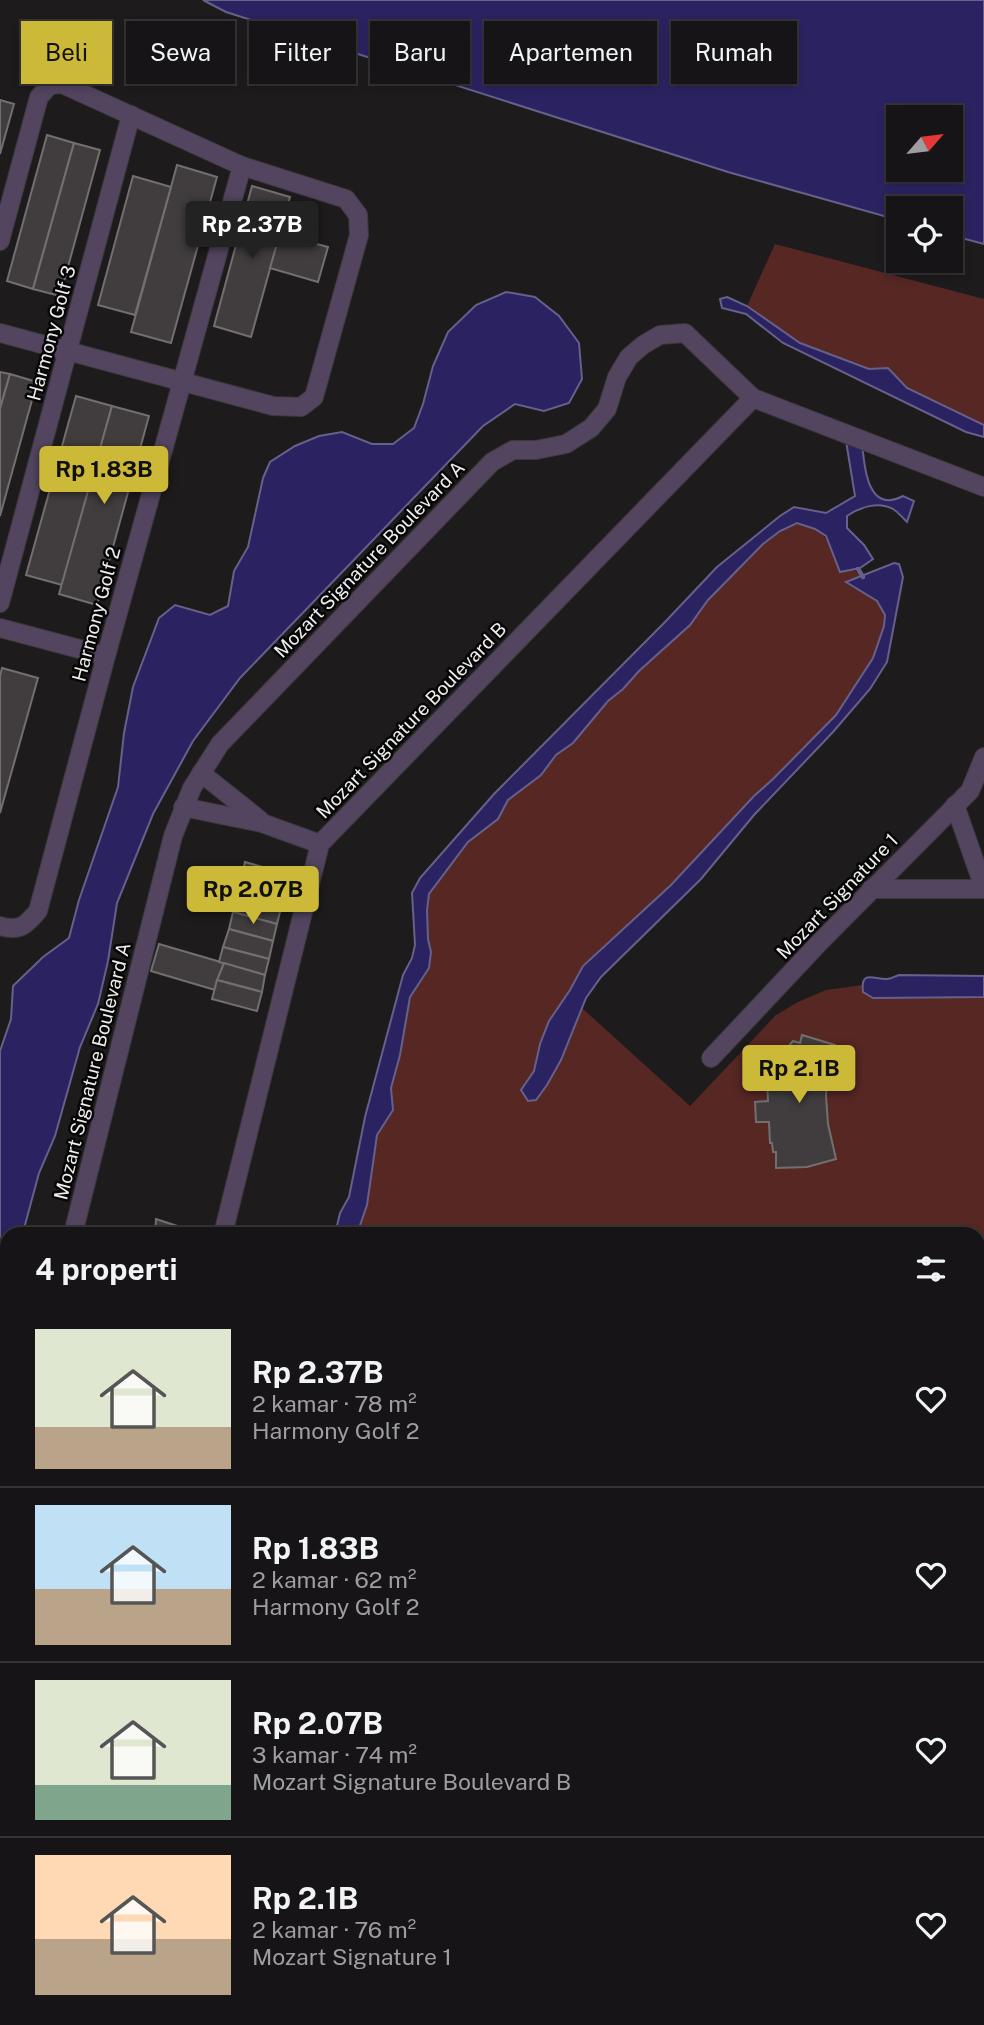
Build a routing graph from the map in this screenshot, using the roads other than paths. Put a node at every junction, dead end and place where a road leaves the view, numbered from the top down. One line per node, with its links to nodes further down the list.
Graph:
1 (131, 116): 2 (street); 3 (street); 5 (street, Harmony Golf 3)
2 (242, 166): 6 (street, Harmony Golf 2); 6 (street)
3 (0, 241)
4 (0, 333): 5 (street)
5 (68, 351): 6 (street); 9 (street, Harmony Golf 3)
6 (182, 382): 11 (street, Harmony Golf 2)
7 (753, 398): 8 (street, Mozart Signature Boulevard A); 13 (street, Mozart Signature Boulevard A); 17 (street, Mozart Signature Boulevard B)
8 (984, 487)
9 (0, 603)
10 (0, 628): 11 (street)
11 (106, 656): 20 (street, Harmony Golf 2)
12 (984, 757): 14 (street, Mozart Signature 1)
13 (201, 773): 15 (street, Mozart Signature Boulevard A); 16 (street)
14 (955, 805): 18 (street, Mozart Signature 1); 19 (street)
15 (183, 807): 16 (street); 22 (street, Mozart Signature Boulevard A)
16 (262, 822): 17 (street)
17 (320, 844): 23 (street, Mozart Signature Boulevard B)
18 (871, 889): 19 (street); 21 (street, Mozart Signature 1)
19 (984, 889)
20 (0, 926)
21 (711, 1058)
22 (75, 1227)
23 (225, 1227)

